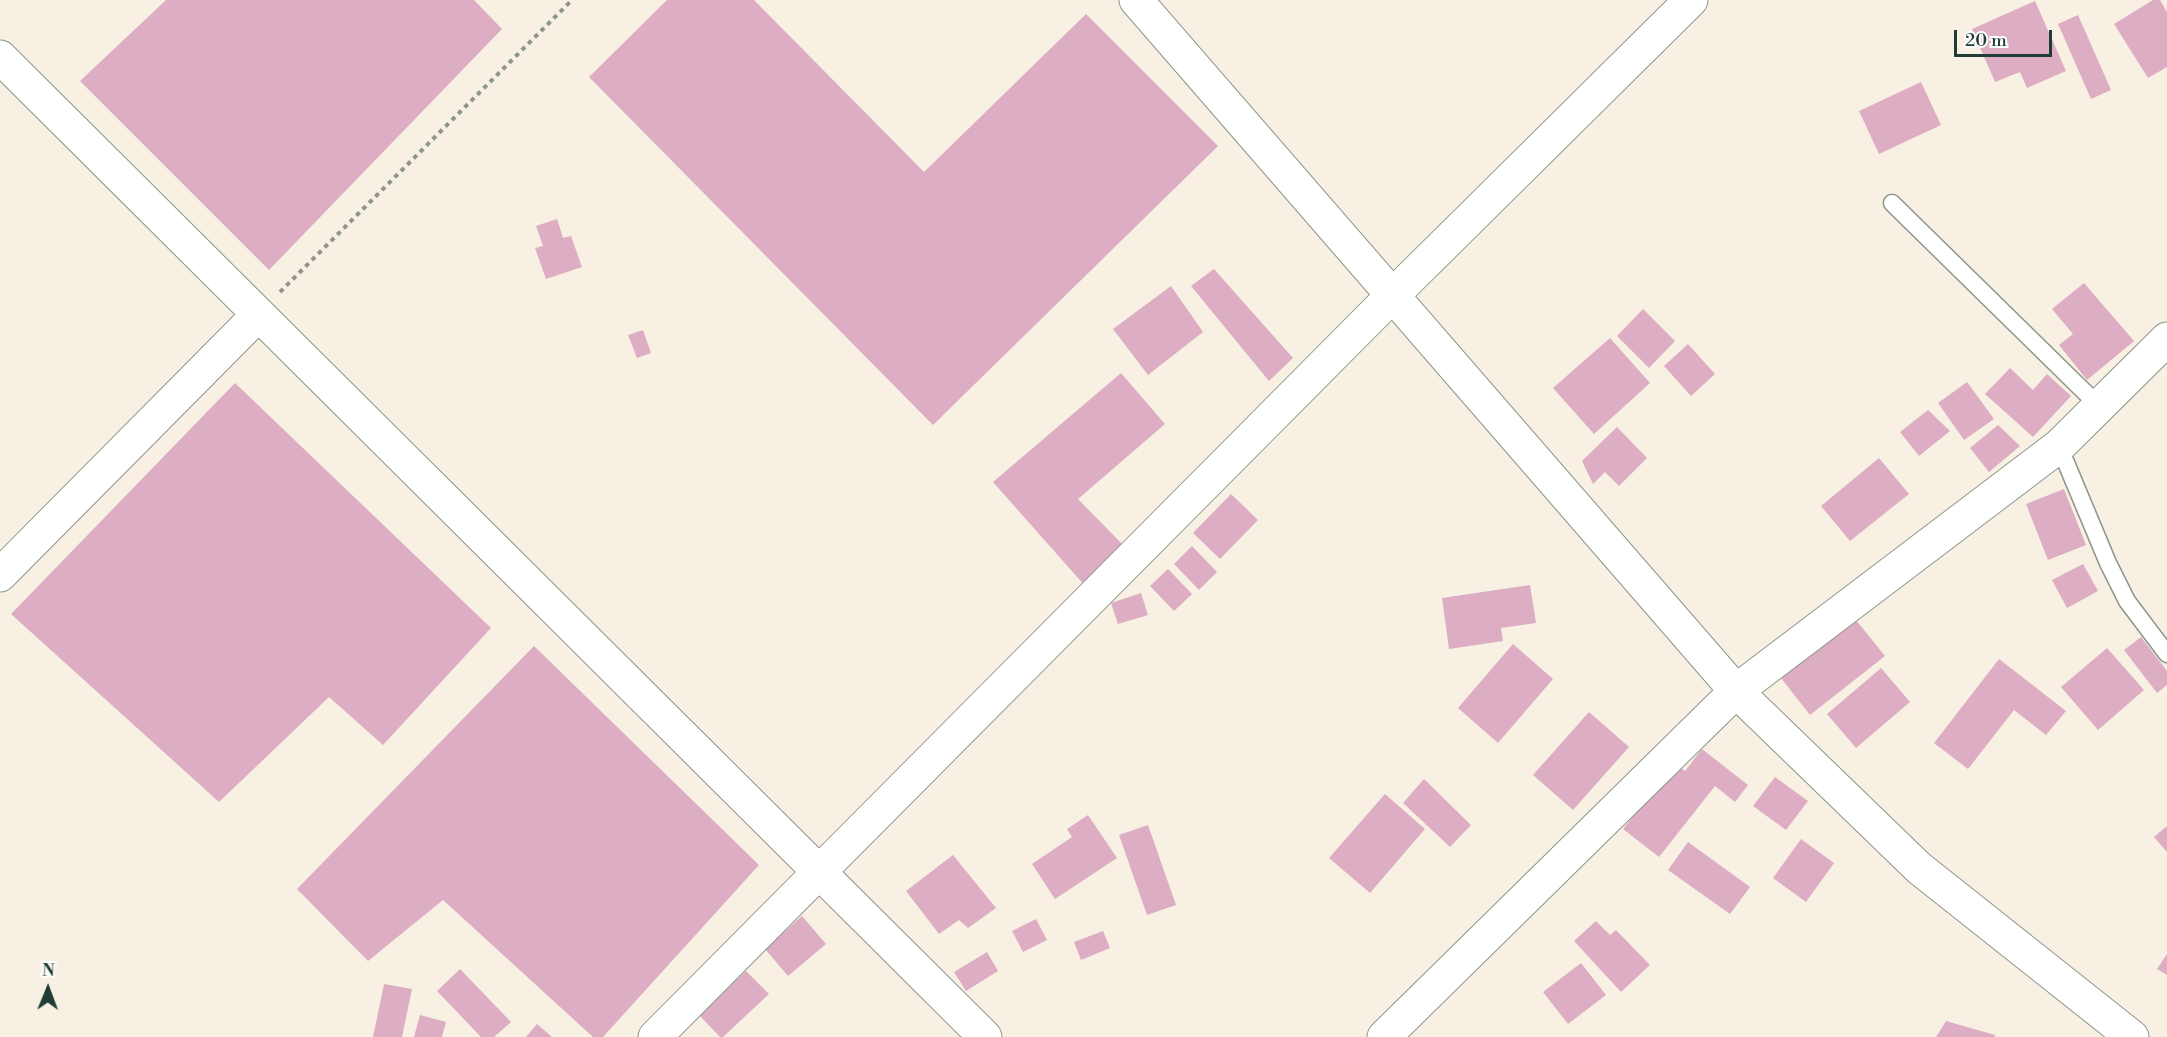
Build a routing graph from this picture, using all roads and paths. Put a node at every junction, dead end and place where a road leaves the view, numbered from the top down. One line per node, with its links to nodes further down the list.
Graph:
1 (572, 0): 7 (path)
2 (1136, 0): 6 (street)
3 (1691, 0): 6 (street)
4 (0, 57): 7 (street)
5 (1892, 203): 9 (lane)
6 (1393, 295): 13 (street); 14 (street)
7 (258, 315): 11 (street); 14 (street)
8 (2167, 339): 9 (street)
9 (2099, 406): 10 (street)
10 (2059, 446): 12 (lane); 13 (street)
11 (0, 575)
12 (2167, 654)
13 (1736, 691): 17 (street); 18 (street)
14 (821, 872): 15 (street); 16 (street)
15 (655, 1037)
16 (985, 1037)
17 (1384, 1037)
18 (2132, 1037)

